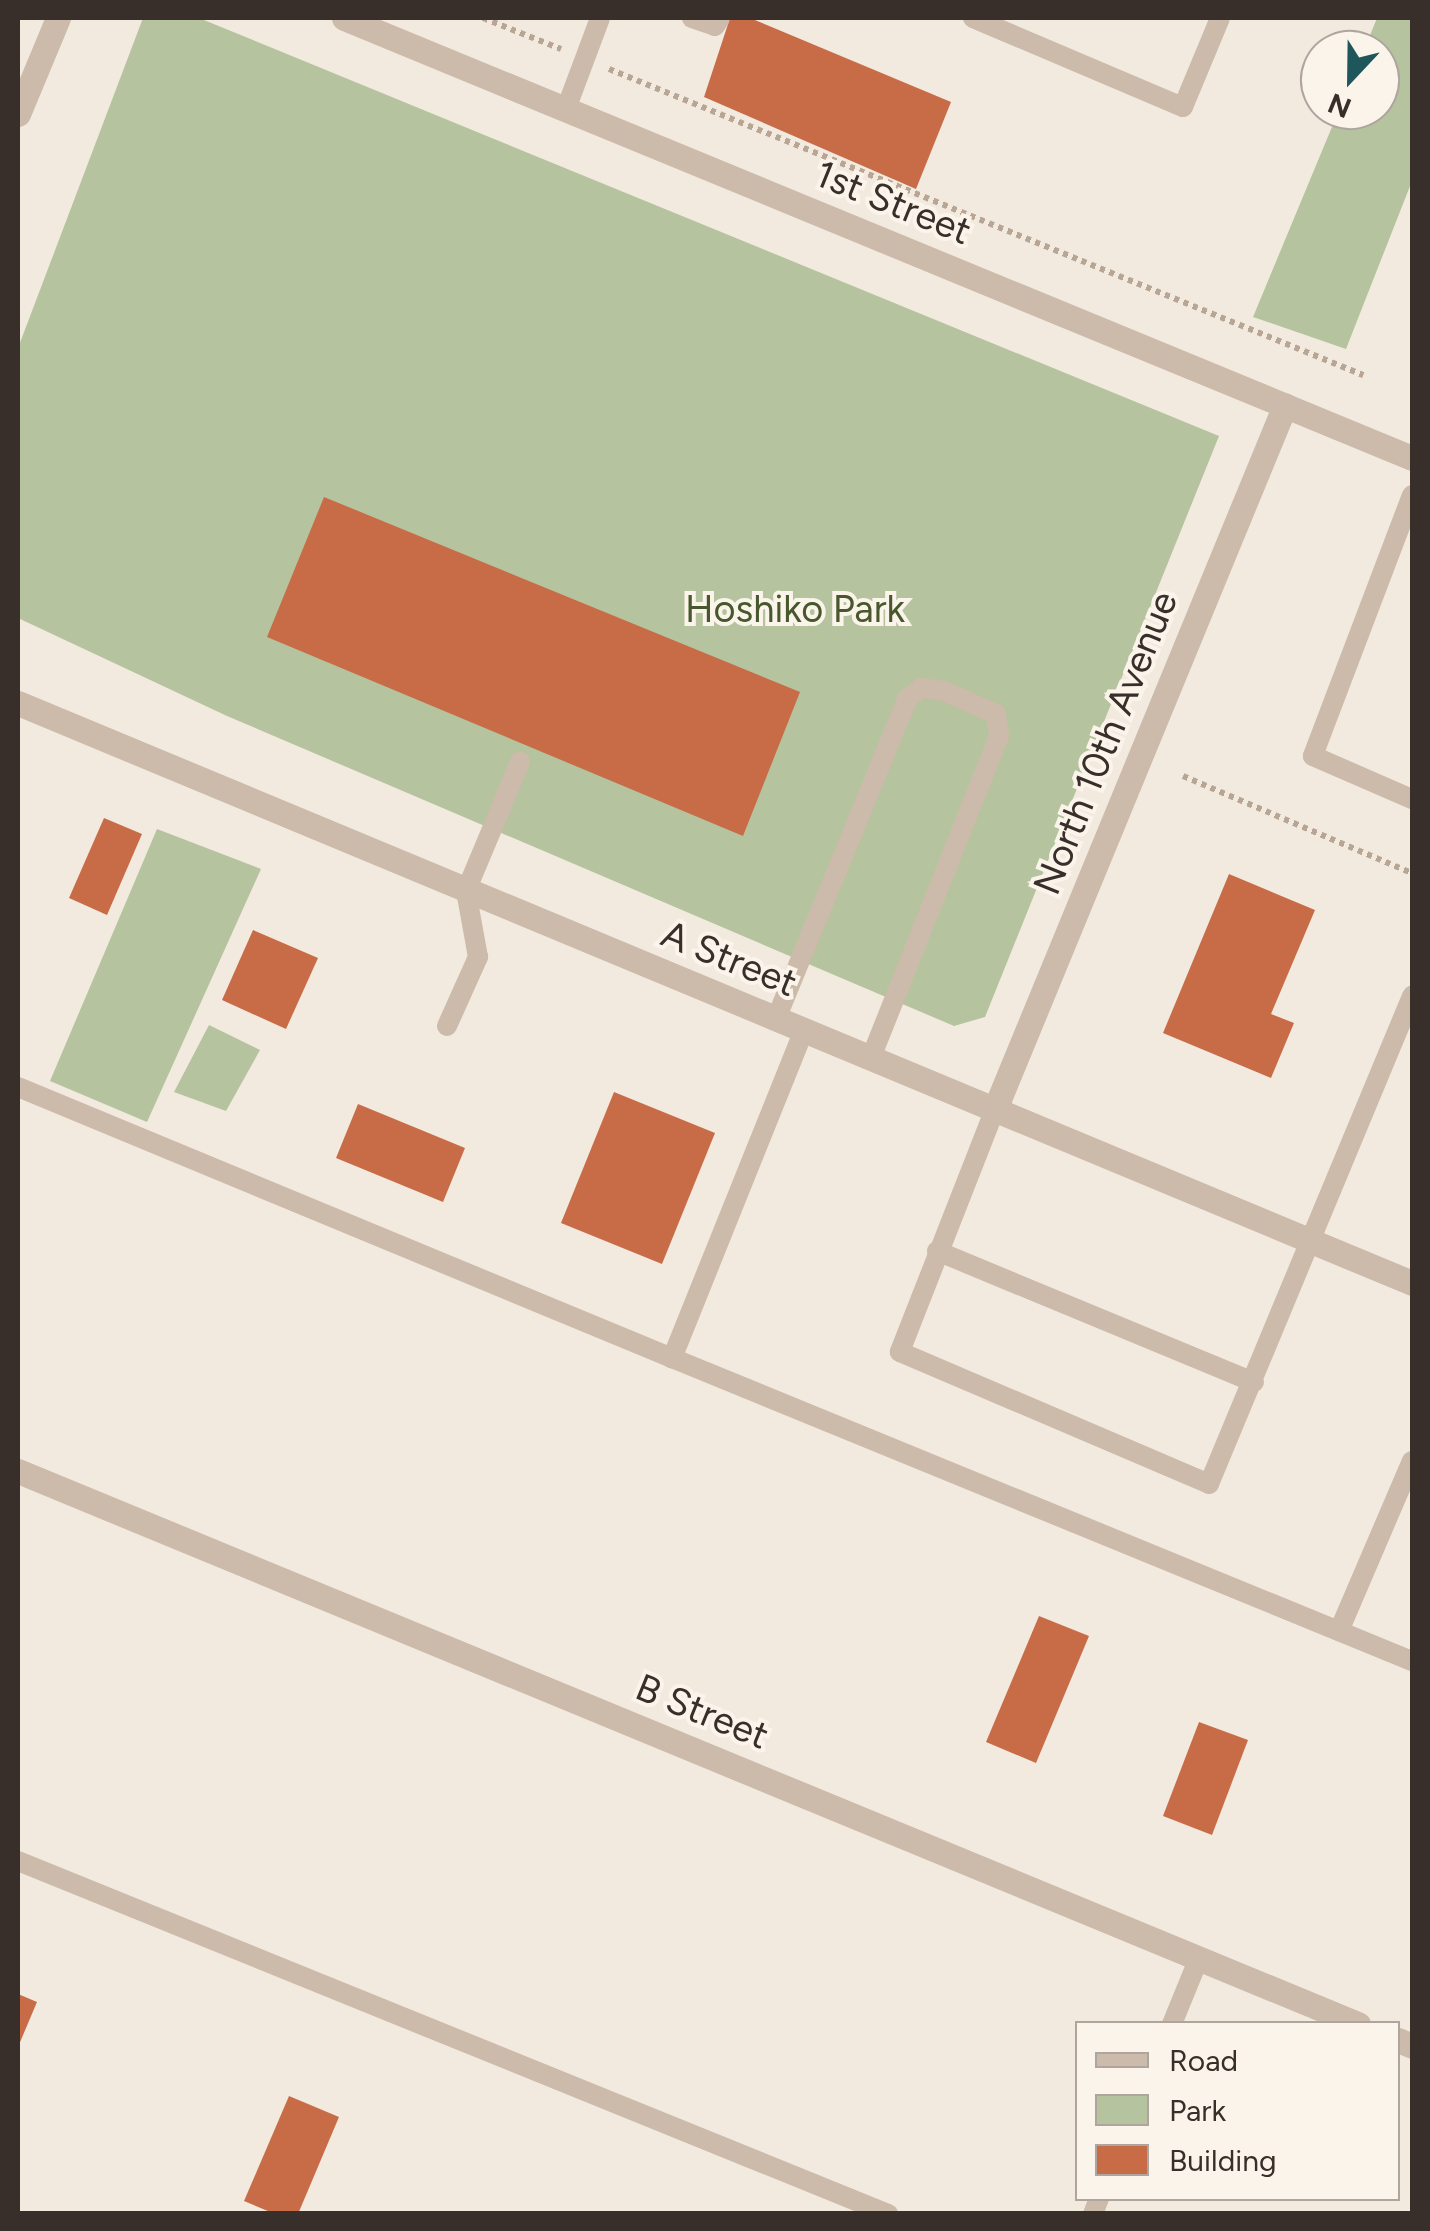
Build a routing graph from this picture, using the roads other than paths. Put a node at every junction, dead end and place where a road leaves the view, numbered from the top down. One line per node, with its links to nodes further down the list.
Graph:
1 (58, 18): 9 (street)
2 (344, 18): 8 (street, 1st Street)
3 (600, 18): 8 (lane)
4 (692, 18): 5 (lane)
5 (720, 18)
6 (973, 18): 7 (lane)
7 (1220, 18)
8 (566, 109): 10 (street, 1st Street)
9 (18, 114)
10 (1285, 406): 11 (street, 1st Street); 23 (street, North 10th Avenue)
11 (1412, 458)
12 (1412, 494): 15 (lane)
13 (18, 704): 16 (street, A Street)
14 (520, 762): 16 (lane)
15 (1412, 799)
16 (466, 891): 18 (street, A Street); 19 (lane)
17 (1412, 996): 24 (lane)
18 (776, 1018): 20 (street, A Street); 21 (lane)
19 (447, 1026)
20 (804, 1030): 21 (street, A Street); 27 (lane)
21 (871, 1058): 23 (street, A Street)
22 (18, 1086): 27 (lane)
23 (995, 1109): 24 (street, A Street); 25 (lane)
24 (1312, 1241): 26 (street, A Street); 28 (lane)
25 (937, 1251): 28 (lane); 28 (lane)
26 (1412, 1284)
27 (672, 1358): 31 (lane)
28 (1254, 1382)
29 (1412, 1461): 31 (lane)
30 (18, 1471): 34 (street, B Street)
31 (1339, 1631): 32 (lane)
32 (1412, 1661)
33 (18, 1861): 37 (lane)
34 (1199, 1958): 35 (lane); 36 (street, B Street)
35 (1173, 2021)
36 (1351, 2021)
37 (888, 2214)

